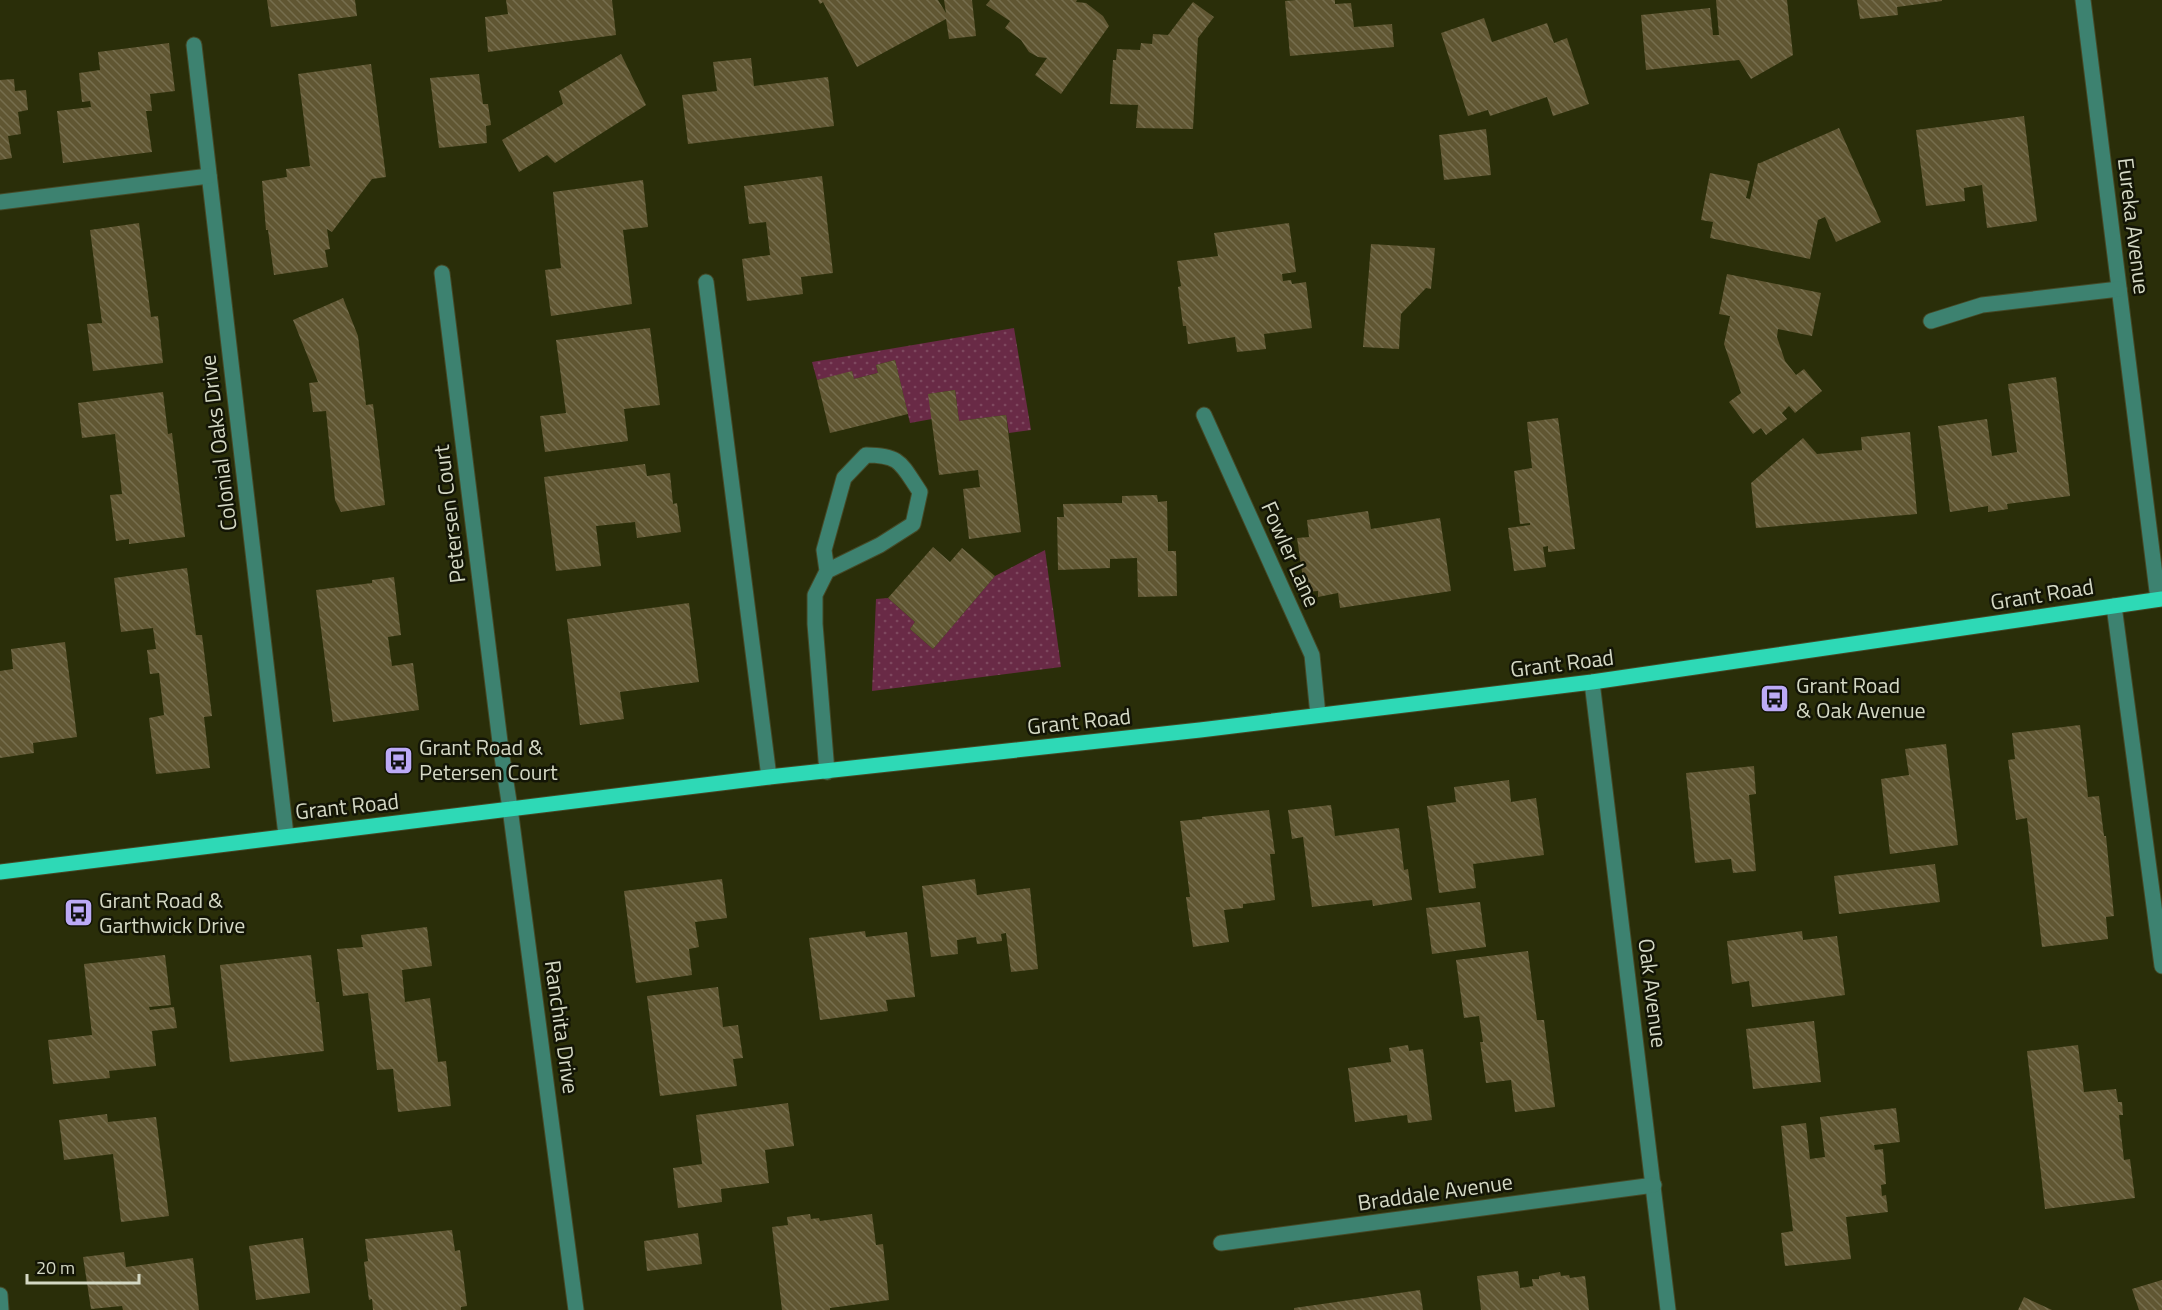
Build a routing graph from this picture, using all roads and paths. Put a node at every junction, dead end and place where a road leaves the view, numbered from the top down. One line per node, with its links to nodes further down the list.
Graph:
1 (2083, 0): 7 (street, Eureka Avenue)
2 (194, 45): 3 (street, Colonial Oaks Drive)
3 (209, 176): 4 (street); 19 (street, Colonial Oaks Drive)
4 (0, 202)
5 (442, 273): 15 (street, Petersen Court)
6 (706, 282): 17 (street)
7 (2119, 289): 8 (street); 11 (street, Eureka Avenue)
8 (1930, 321)
9 (1204, 415): 14 (street, Fowler Lane)
10 (827, 572): 10 (street); 16 (street)
11 (2160, 599): 12 (main road, Grant Road)
12 (2114, 606): 13 (main road, Grant Road); 21 (street)
13 (1592, 682): 14 (main road, Grant Road); 22 (street, Oak Avenue)
14 (1318, 716): 16 (main road, Grant Road)
15 (501, 750): 18 (street, Ranchita Drive)
16 (827, 772): 17 (main road, Grant Road)
17 (770, 777): 18 (main road, Grant Road)
18 (510, 808): 19 (main road, Grant Road); 26 (street, Ranchita Drive)
19 (286, 835): 20 (main road, Grant Road)
20 (0, 872)
21 (2162, 966)
22 (1654, 1185): 23 (street, Braddale Avenue); 27 (street, Oak Avenue)
23 (1221, 1243)
24 (0, 1295): 25 (street)
25 (1, 1310)
26 (576, 1310)
27 (1668, 1310)

